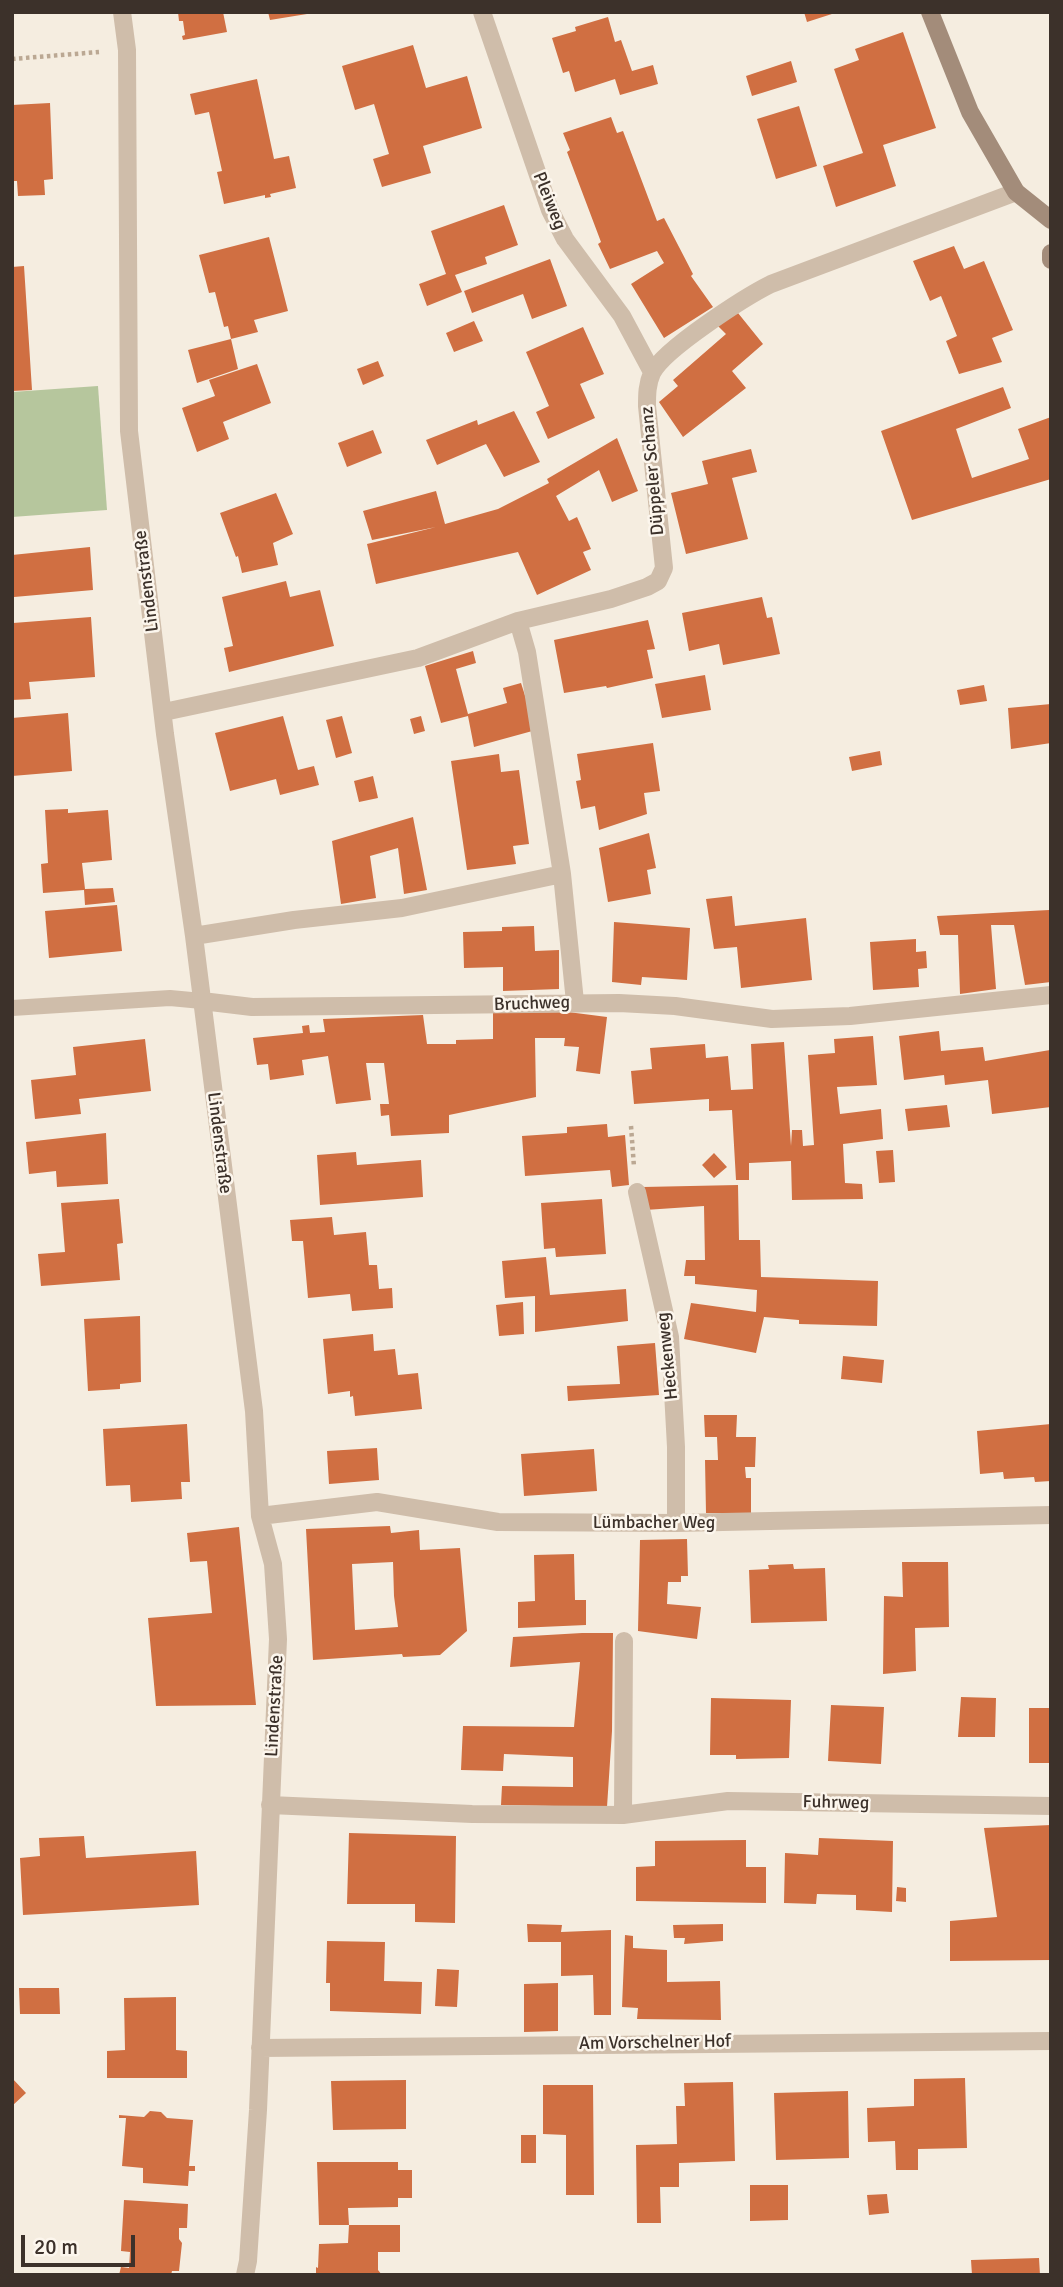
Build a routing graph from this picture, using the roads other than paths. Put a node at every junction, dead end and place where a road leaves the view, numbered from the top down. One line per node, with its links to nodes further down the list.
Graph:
1 (122, 12): 10 (street, Lindenstraße)
2 (482, 12): 8 (street, Pleiweg)
3 (930, 12): 4 (street)
4 (1016, 192): 5 (street); 8 (street)
5 (1051, 220)
6 (1051, 253): 7 (street)
7 (1051, 260)
8 (652, 372): 9 (street, Düppeler Schanz)
9 (518, 621): 10 (street, Düppeler Schanz); 11 (street)
10 (164, 712): 12 (street, Lindenstraße)
11 (562, 874): 12 (street); 15 (street)
12 (194, 936): 14 (street, Lindenstraße)
13 (1051, 995): 15 (street, Bruchweg)
14 (202, 1001): 15 (street, Bruchweg); 16 (lane, Bruchweg); 19 (street, Lindenstraße)
15 (575, 1002)
16 (12, 1008)
17 (637, 1192): 20 (street, Heckenweg)
18 (1051, 1514): 20 (street, Lümbacher Weg)
19 (260, 1516): 20 (street, Lümbacher Weg); 22 (street, Lindenstraße)
20 (676, 1523)
21 (624, 1641): 24 (street)
22 (270, 1805): 24 (street, Fuhrweg); 26 (street, Lindenstraße)
23 (1051, 1806): 24 (street, Fuhrweg)
24 (623, 1815)
25 (1051, 2041): 26 (street, Am Vorschelner Hof)
26 (260, 2048): 27 (street, Lindenstraße)
27 (245, 2275)

